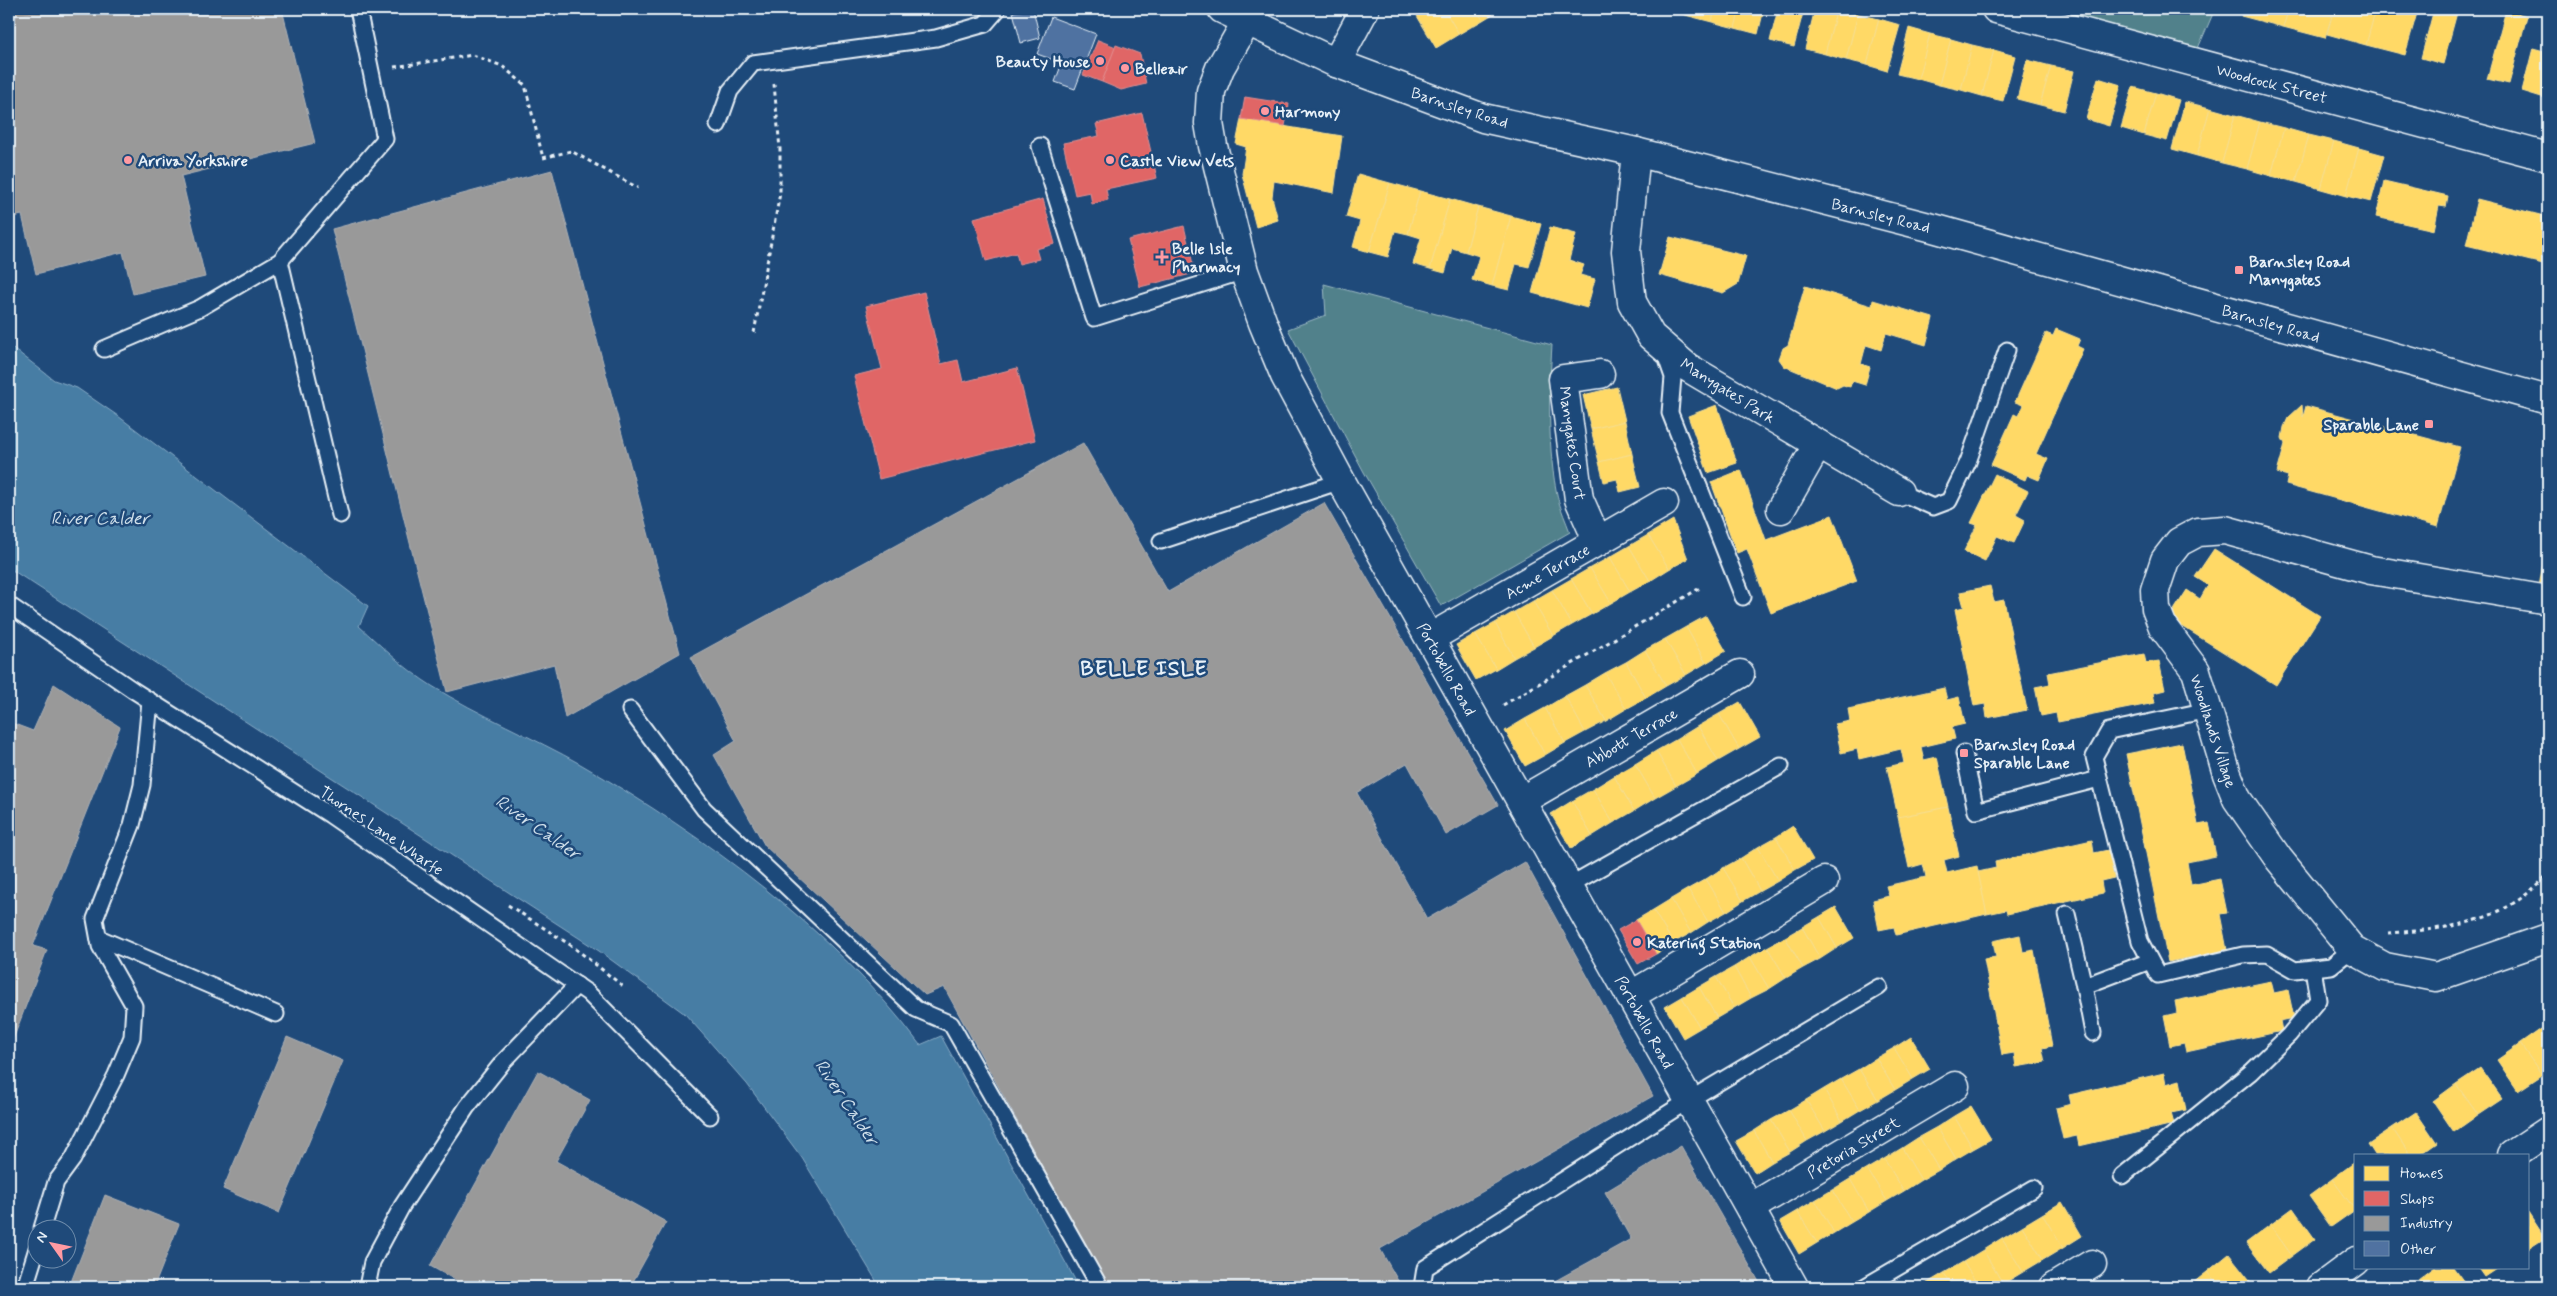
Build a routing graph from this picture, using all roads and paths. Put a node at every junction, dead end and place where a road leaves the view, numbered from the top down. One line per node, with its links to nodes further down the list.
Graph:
1 (358, 9): 9 (lane)
2 (998, 9): 7 (lane)
3 (1222, 9): 6 (street, Barnsley Road)
4 (1365, 9): 8 (street)
5 (1996, 9): 13 (street, Woodcock Street)
6 (1247, 21): 8 (street, Barnsley Road); 16 (street, Portobello Road)
7 (772, 61): 10 (lane); 17 (path)
8 (1336, 63): 12 (street, Barnsley Road)
9 (371, 71): 14 (path); 15 (lane)
10 (718, 125)
11 (1040, 146): 16 (lane)
12 (1636, 152): 18 (street, Manygates Park); 22 (street, Barnsley Road)
13 (2548, 157)
14 (638, 188)
15 (280, 261): 19 (lane); 28 (lane)
16 (1244, 271): 24 (street, Portobello Road)
17 (754, 333)
18 (1662, 346): 23 (street, Manygates Park); 32 (lane)
19 (104, 349)
20 (2007, 350): 25 (lane)
21 (1600, 374): 30 (street, Manygates Court)
22 (2548, 400)
23 (1818, 444): 25 (street, Manygates Park); 27 (street)
24 (1341, 481): 29 (lane); 35 (street, Portobello Road)
25 (1899, 492)
26 (1664, 503): 30 (street, Acme Terrace)
27 (1781, 509)
28 (340, 515)
29 (1161, 541)
30 (1598, 542): 35 (street, Acme Terrace)
31 (1700, 588): 40 (path)
32 (1743, 597)
33 (2548, 600): 39 (street, Woodlands Village)
34 (9, 605): 37 (lane, Thornes Lane Wharfe)
35 (1430, 638): 40 (street, Portobello Road)
36 (1740, 674): 44 (street, Abbott Terrace)
37 (150, 701): 49 (lane); 54 (lane, Thornes Lane Wharfe)
38 (630, 710): 74 (lane)
39 (2208, 710): 43 (lane); 51 (street, Woodlands Village)
40 (1476, 721): 44 (street, Portobello Road)
41 (1964, 753): 43 (lane)
42 (1781, 766): 47 (lane)
43 (2099, 779): 52 (lane)
44 (1521, 801): 47 (street, Portobello Road)
45 (2548, 874): 51 (path)
46 (1824, 881): 57 (street)
47 (1568, 886): 57 (street, Portobello Road)
48 (2067, 914): 56 (lane)
49 (99, 938): 58 (lane); 68 (lane)
50 (2548, 938): 51 (street, Woodlands Village)
51 (2346, 942): 53 (lane)
52 (2150, 961): 53 (lane); 56 (lane)
53 (2313, 968): 65 (lane)
54 (577, 985): 62 (lane, Thornes Lane Wharfe); 73 (lane)
55 (1878, 986): 61 (lane)
56 (2084, 986): 59 (lane)
57 (1630, 996): 61 (street, Portobello Road)
58 (276, 1014)
59 (2093, 1033)
60 (1955, 1086): 67 (street, Pretoria Street)
61 (1689, 1100): 67 (street, Portobello Road); 75 (lane)
62 (710, 1116)
63 (2548, 1132): 64 (street)
64 (2514, 1154)
65 (2122, 1176)
66 (2034, 1188): 77 (lane)
67 (1750, 1208): 76 (street, Portobello Road)
68 (45, 1218)
69 (2354, 1262): 79 (street)
70 (2092, 1264): 78 (street)
71 (31, 1268): 72 (lane)
72 (25, 1287)
73 (366, 1287)
74 (1100, 1287)
75 (1422, 1287)
76 (1794, 1287)
77 (1864, 1287)
78 (2054, 1287)
79 (2321, 1287)

